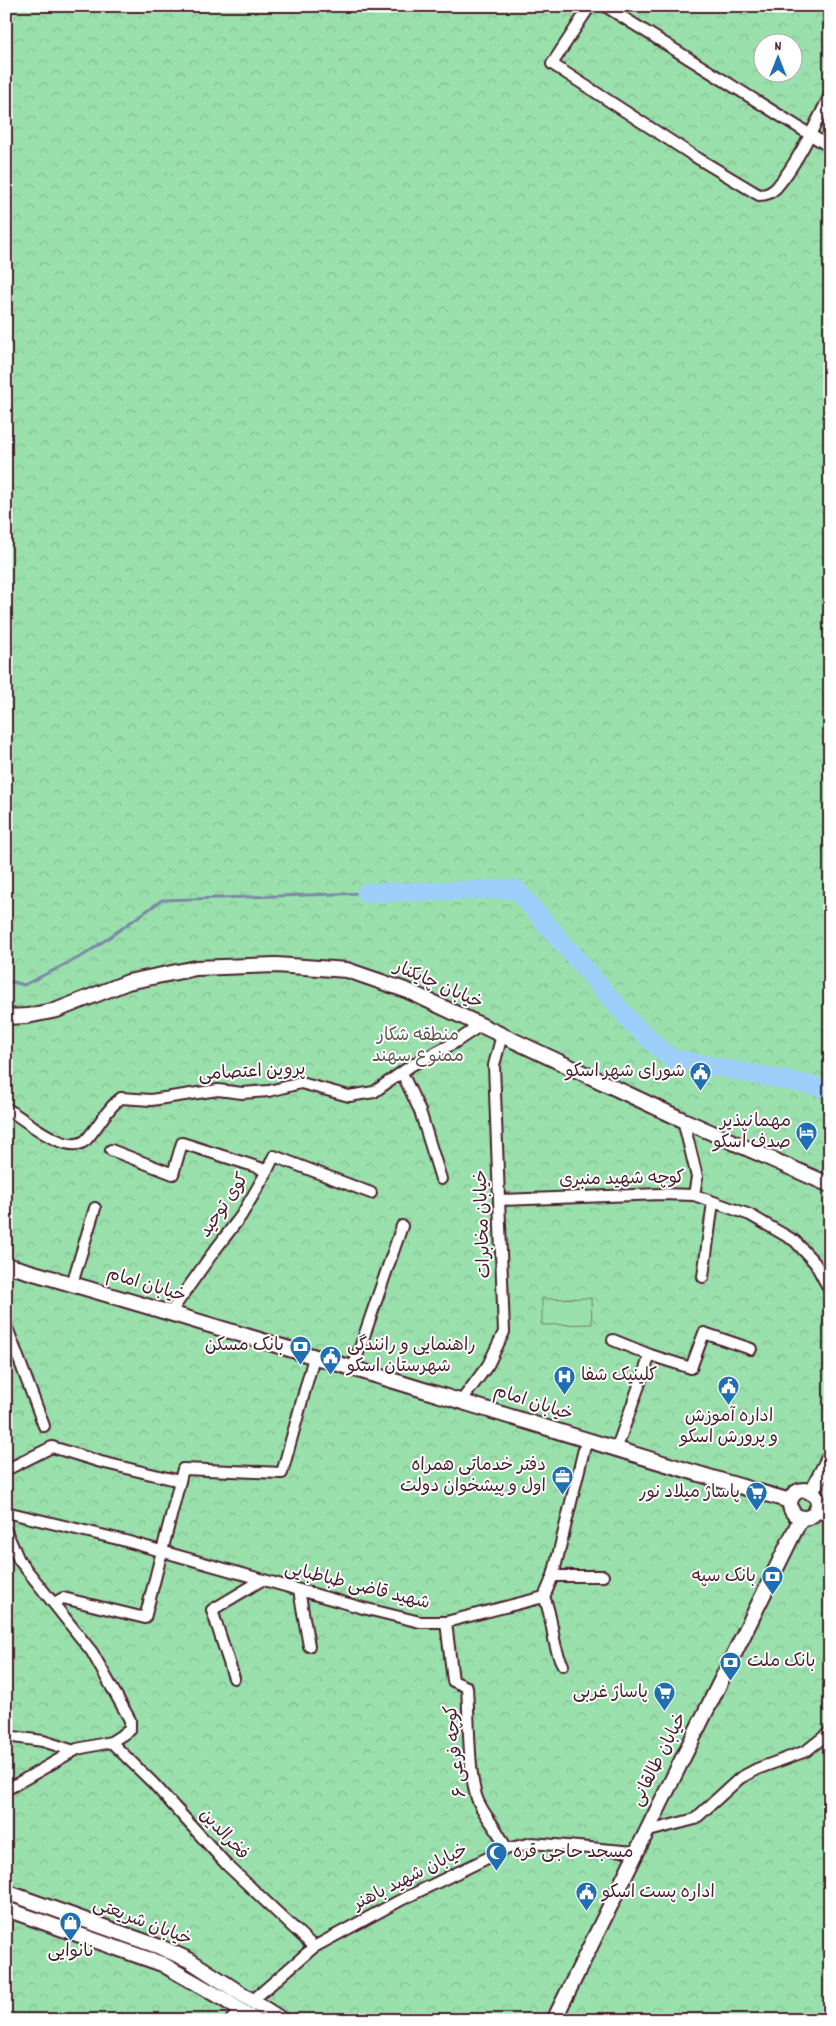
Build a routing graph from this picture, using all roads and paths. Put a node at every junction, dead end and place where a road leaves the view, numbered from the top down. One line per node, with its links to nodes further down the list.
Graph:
1 (590, 6): 4 (street)
2 (605, 6): 4 (street)
3 (830, 95): 4 (street)
4 (811, 134): 5 (street)
5 (830, 147)
6 (6, 1017): 7 (main road, خیابان چایکنار)
7 (481, 1025): 8 (main road, خیابان چایکنار); 9 (street, پروین اعتصامی)
8 (502, 1035): 11 (main road, خیابان چایکنار); 18 (street, خیابان مخابرات)
9 (402, 1073): 10 (street, پروین اعتصامی); 14 (street)
10 (6, 1108)
11 (683, 1120): 15 (main road, خیابان چایکنار); 17 (street)
12 (112, 1150): 13 (street, کوی توحید)
13 (266, 1173): 16 (street); 26 (street, کوی توحید)
14 (441, 1179)
15 (830, 1185)
16 (371, 1193)
17 (694, 1195): 18 (street, کوچه شهید منبری); 19 (street, کوچه شهید منبری)
18 (499, 1200): 33 (street, خیابان مخابرات)
19 (713, 1202): 23 (street); 25 (street, کوچه شهید منبری)
20 (95, 1208): 24 (street)
21 (402, 1226): 32 (street)
22 (6, 1265): 24 (main road, خیابان امام)
23 (703, 1277)
24 (72, 1284): 26 (main road, خیابان امام)
25 (830, 1291)
26 (170, 1313): 31 (main road, خیابان امام)
27 (6, 1325): 34 (street)
28 (613, 1340): 30 (street)
29 (751, 1350): 30 (street)
30 (650, 1355): 36 (street)
31 (314, 1357): 32 (main road, خیابان امام); 39 (street)
32 (353, 1368): 33 (main road, خیابان امام)
33 (462, 1400): 35 (main road, خیابان امام)
34 (44, 1426)
35 (586, 1441): 36 (main road, خیابان امام); 48 (street)
36 (616, 1450): 41 (main road, خیابان امام)
37 (830, 1456): 40 (main road)
38 (6, 1470): 39 (street)
39 (180, 1481): 47 (street)
40 (812, 1493): 41 (main road); 42 (main road)
41 (790, 1501): 45 (main road)
42 (816, 1510): 44 (main road); 45 (main road)
43 (6, 1512): 47 (street, شهید قاضی طباطبایی)
44 (830, 1514)
45 (801, 1518): 63 (main road, خیابان طالقانی)
46 (6, 1531): 53 (street)
47 (162, 1551): 50 (street, شهید قاضی طباطبایی); 53 (street)
48 (553, 1576): 49 (street); 52 (street)
49 (602, 1576)
50 (262, 1580): 51 (street, شهید قاضی طباطبایی); 57 (street)
51 (299, 1590): 54 (street, شهید قاضی طباطبایی); 55 (street)
52 (544, 1597): 54 (street, شهید قاضی طباطبایی); 56 (street)
53 (54, 1603): 60 (street)
54 (446, 1622): 64 (street, کوچه فرعی ۶)
55 (309, 1646)
56 (563, 1665)
57 (234, 1678)
58 (830, 1732): 63 (street)
59 (6, 1736): 61 (street)
60 (111, 1742): 61 (street); 70 (street, فخرالدین)
61 (74, 1751): 62 (street)
62 (6, 1790)
63 (645, 1832): 65 (main road, خیابان طالقانی)
64 (506, 1849): 65 (street, خیابان شهید باهنر); 70 (street, خیابان شهید باهنر)
65 (635, 1852): 75 (main road, خیابان طالقانی)
66 (6, 1892): 67 (main road, خیابان شریعتی)
67 (35, 1902): 69 (main road); 71 (main road, خیابان شریعتی)
68 (6, 1909): 69 (main road, خیابان شریعتی)
69 (29, 1917): 72 (main road, خیابان شریعتی)
70 (314, 1947): 71 (street, خیابان شهید باهنر)
71 (253, 2000): 74 (main road, خیابان شریعتی)
72 (235, 2015): 73 (main road, خیابان شریعتی)
73 (255, 2020)
74 (282, 2020)
75 (554, 2020)

